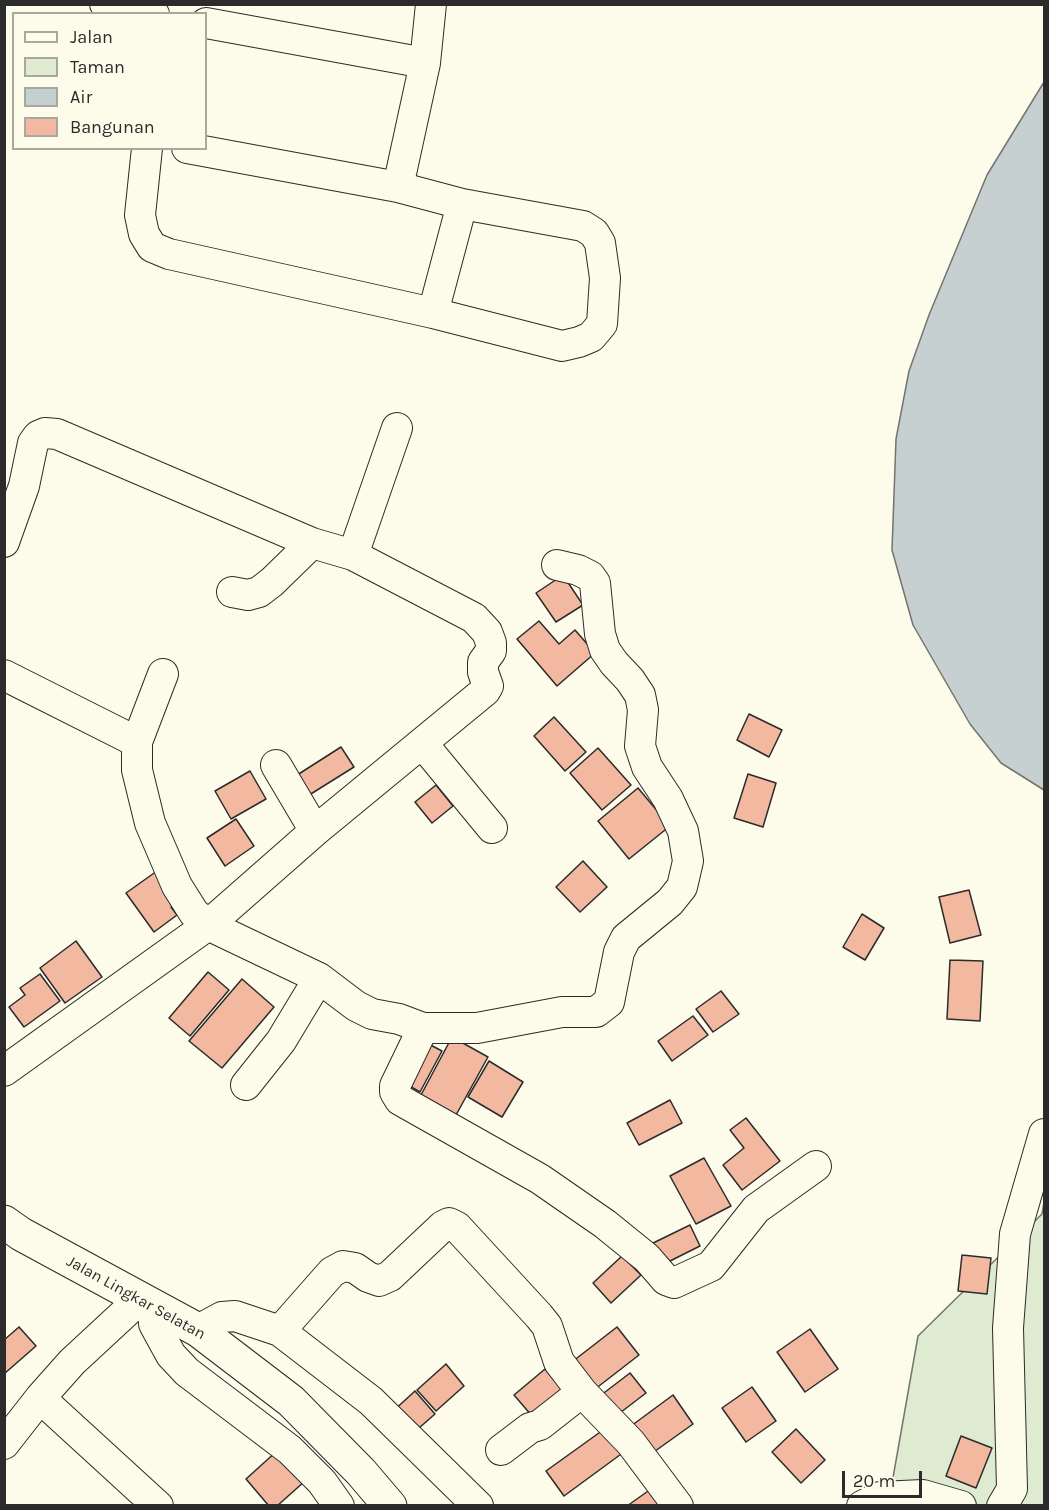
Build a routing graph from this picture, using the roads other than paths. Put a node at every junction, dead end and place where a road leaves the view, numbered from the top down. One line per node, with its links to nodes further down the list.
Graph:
1 (105, 4): 3 (street)
2 (431, 4): 5 (street)
3 (144, 12)
4 (207, 23): 5 (street)
5 (425, 63): 8 (street)
6 (147, 150): 10 (street)
7 (198, 150): 8 (street)
8 (399, 187): 9 (street)
9 (462, 204): 10 (street); 10 (street)
10 (433, 313)
11 (398, 428): 15 (street)
12 (14, 485): 13 (street); 14 (street)
13 (4, 542)
14 (312, 543): 15 (street); 17 (street)
15 (352, 555): 21 (street)
16 (557, 565): 27 (street)
17 (232, 592)
18 (163, 674): 20 (street)
19 (4, 675): 20 (street)
20 (137, 742): 25 (street)
21 (422, 743): 23 (street); 24 (street)
22 (276, 765): 24 (street)
23 (492, 828)
24 (315, 831): 25 (street)
25 (208, 926): 26 (street); 28 (street)
26 (319, 978): 27 (street); 29 (street)
27 (423, 1028): 31 (street)
28 (4, 1071)
29 (246, 1084)
30 (1044, 1134): 47 (street)
31 (816, 1166)
32 (4, 1222): 33 (main road, Jalan Lingkar Selatan)
33 (147, 1302): 34 (main road, Jalan Lingkar Selatan); 37 (street); 41 (street)
34 (198, 1330): 35 (street); 42 (main road, Jalan Lingkar Selatan)
35 (280, 1331): 36 (street); 43 (street)
36 (582, 1392): 39 (street); 44 (street)
37 (40, 1398): 38 (street); 40 (street)
38 (4, 1444)
39 (501, 1450)
40 (158, 1506)
41 (339, 1506)
42 (390, 1506)
43 (478, 1506)
44 (678, 1506)
45 (862, 1506): 46 (street)
46 (961, 1506)
47 (1002, 1506)

